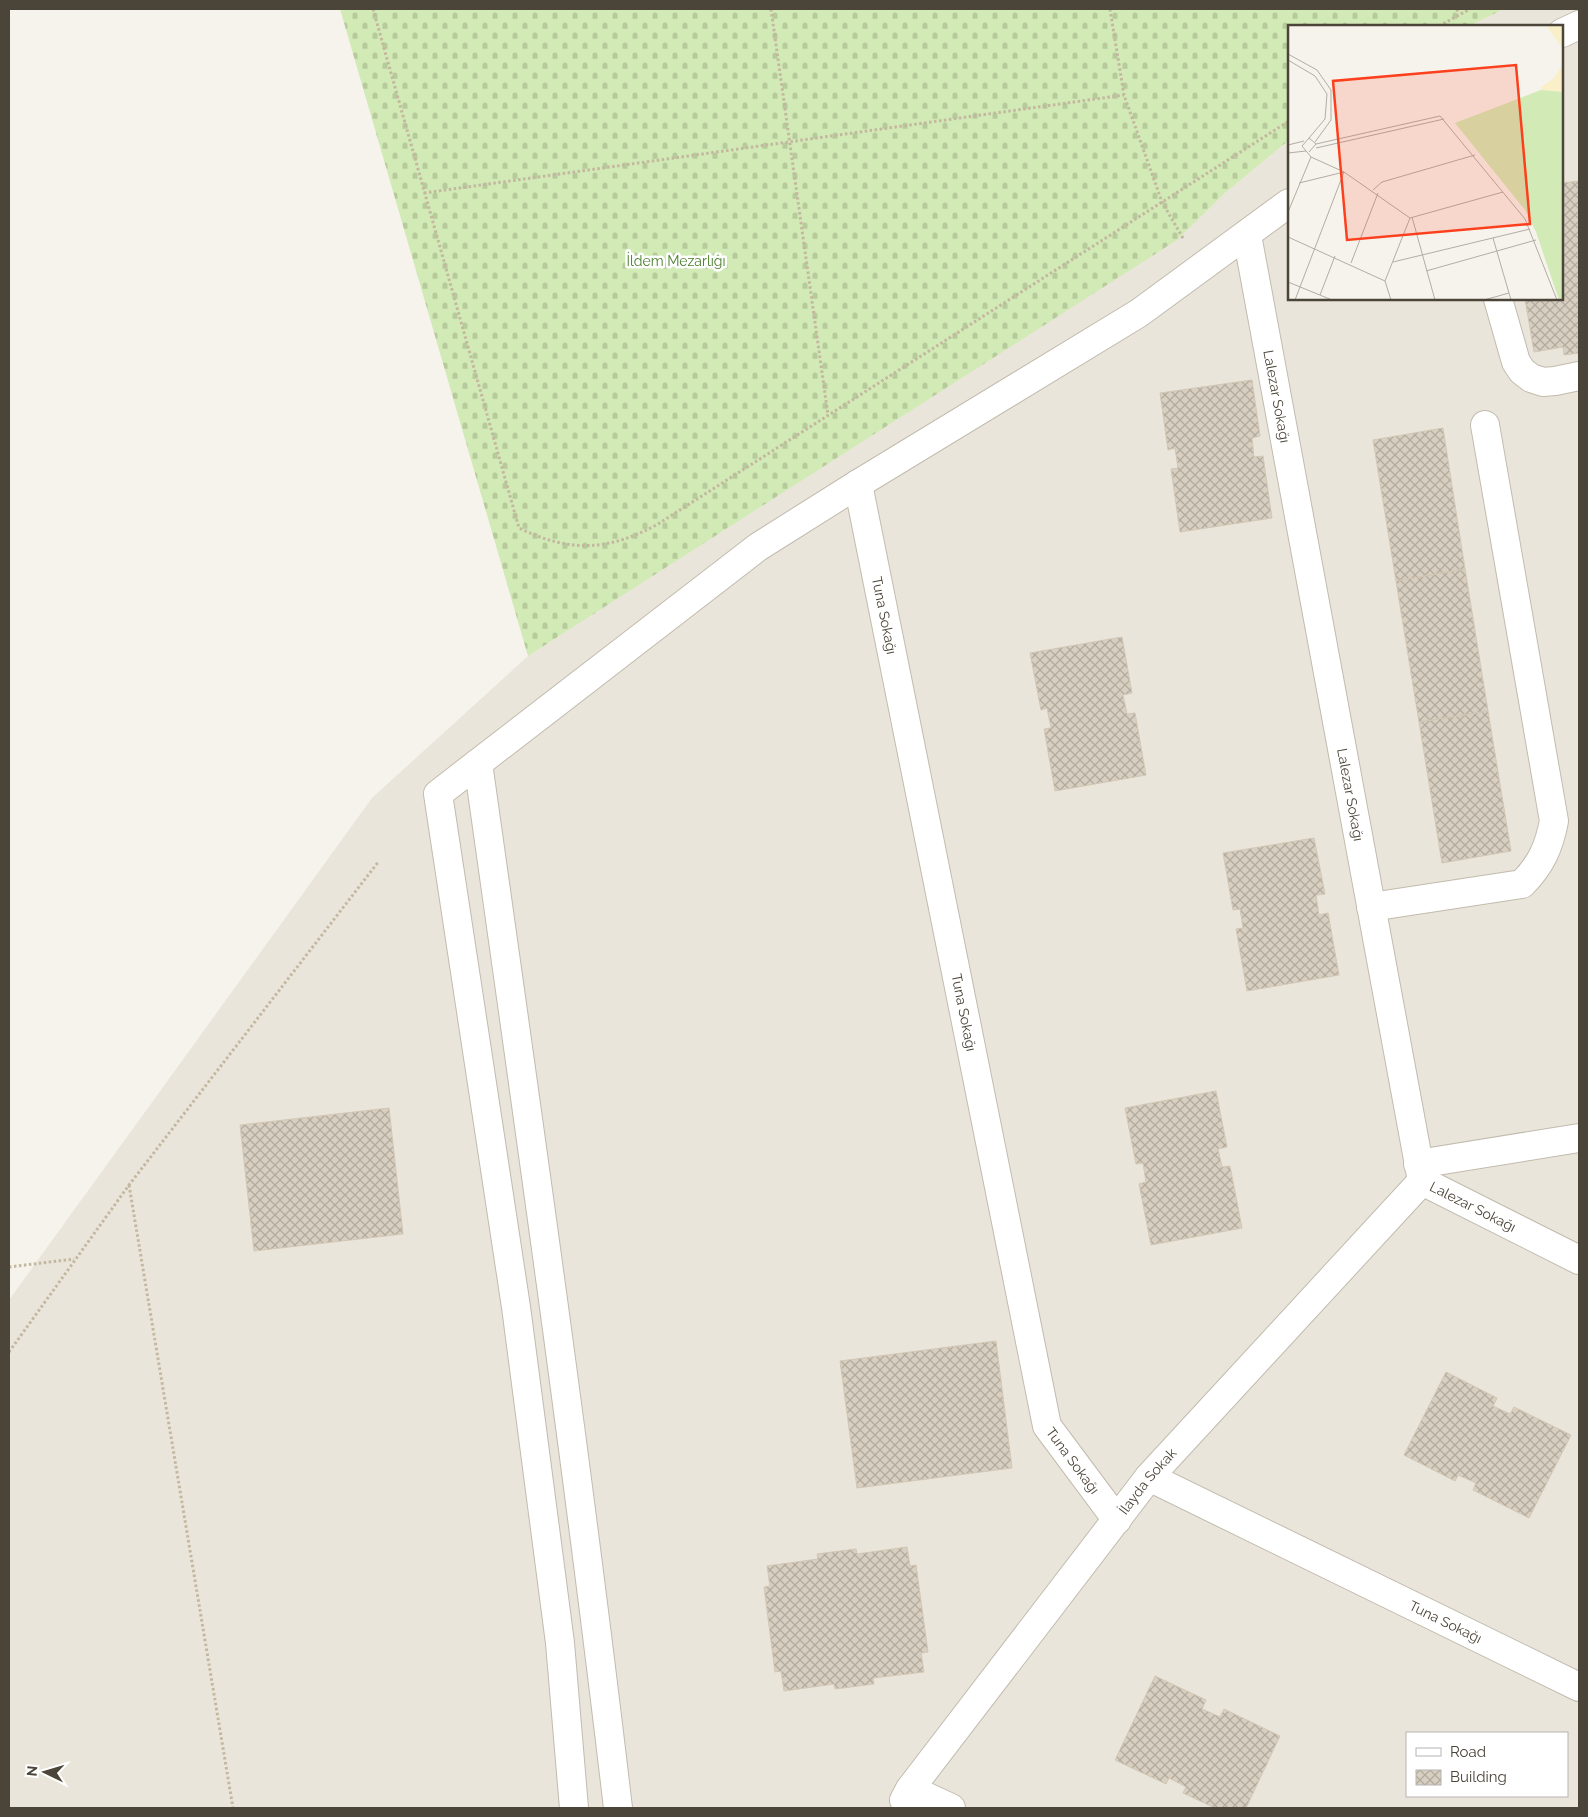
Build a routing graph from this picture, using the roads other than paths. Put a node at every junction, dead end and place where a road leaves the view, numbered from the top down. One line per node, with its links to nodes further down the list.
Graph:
1 (1579, 25): 2 (street)
2 (1563, 33)
3 (1288, 204): 4 (street)
4 (1247, 235): 8 (street); 10 (street, Lalezar Sokağı)
5 (1498, 300): 6 (street)
6 (1579, 376)
7 (1485, 425): 10 (street)
8 (858, 484): 9 (street); 15 (street, Tuna Sokağı)
9 (478, 764): 18 (street); 19 (street)
10 (1371, 907): 12 (street, Lalezar Sokağı)
11 (1579, 1138): 12 (street)
12 (1420, 1172): 13 (street, Lalezar Sokağı); 14 (street, İlayda Sokak)
13 (1579, 1260)
14 (1149, 1477): 15 (street, İlayda Sokak); 16 (street, Tuna Sokağı)
15 (1117, 1520): 17 (street, İlayda Sokak)
16 (1579, 1687)
17 (907, 1802): 20 (street)
18 (574, 1808)
19 (618, 1808)
20 (951, 1808)

